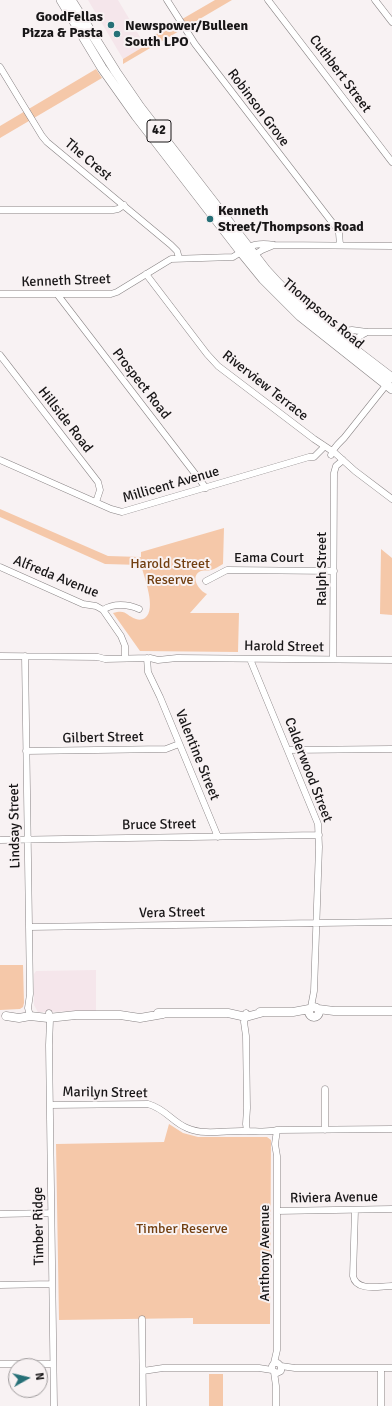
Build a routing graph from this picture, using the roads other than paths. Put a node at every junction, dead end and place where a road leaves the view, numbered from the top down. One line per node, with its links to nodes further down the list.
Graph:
1 (62, 0): 14 (main road, Thompsons Road / 42)
2 (72, 0): 14 (main road, Thompsons Road / 42)
3 (167, 0): 12 (street, Robinson Grove)
4 (268, 0): 8 (street, Cuthbert Street)
5 (375, 0): 6 (street)
6 (392, 22)
7 (0, 66): 9 (street, The Crest)
8 (392, 162)
9 (124, 205): 10 (street); 16 (street, The Crest)
10 (0, 210)
11 (274, 245): 12 (street, Kenneth Street); 14 (street, Kenneth Street); 15 (street)
12 (338, 245): 13 (street, Kenneth Street)
13 (392, 246)
14 (244, 250): 15 (main road); 16 (street, Kenneth Street); 24 (main road, Thompsons Road / 42)
15 (254, 255): 22 (main road, Thompsons Road)
16 (178, 258): 17 (street, Kenneth Street)
17 (146, 274): 19 (street, Kenneth Street); 27 (street, Riverview Terrace)
18 (0, 294): 19 (street, Kenneth Street)
19 (57, 294): 31 (street, Prospect Road)
20 (367, 332): 21 (street); 22 (street); 23 (street)
21 (392, 332)
22 (337, 336): 23 (main road, Thompsons Road); 24 (street)
23 (348, 344): 24 (street); 26 (main road, Thompsons Road)
24 (337, 346): 26 (main road, Thompsons Road / 42)
25 (0, 355): 33 (street, Hillside Road)
26 (389, 382): 28 (street)
27 (322, 446): 28 (street, Riverview Terrace); 31 (street, Millicent Avenue)
28 (333, 453): 30 (street, Riverview Terrace)
29 (0, 460): 33 (street, Millicent Avenue)
30 (342, 461): 32 (street, Riverview Terrace); 35 (street, Ralph Street)
31 (206, 488): 33 (street, Millicent Avenue)
32 (392, 499)
33 (96, 502)
34 (0, 567): 37 (street, Alfreda Avenue)
35 (334, 570): 36 (street, Eama Court); 44 (street, Ralph Street)
36 (206, 581)
37 (103, 610): 38 (street, Alfreda Avenue); 41 (street, Alfreda Avenue)
38 (139, 610)
39 (0, 656): 40 (street, Harold Street)
40 (25, 656): 41 (street, Harold Street); 49 (street, Lindsay Street)
41 (125, 657): 42 (street, Harold Street)
42 (147, 658): 43 (street, Harold Street); 46 (street, Valentine Street)
43 (250, 659): 44 (street, Harold Street); 48 (street, Calderwood Street)
44 (333, 660): 45 (street, Harold Street)
45 (392, 660)
46 (179, 744): 49 (street, Gilbert Street); 51 (street, Valentine Street)
47 (392, 749): 48 (street)
48 (288, 750): 50 (street, Calderwood Street)
49 (26, 751): 52 (street, Lindsay Street)
50 (319, 835): 51 (street, Bruce Street); 55 (street, Calderwood Street)
51 (218, 836): 52 (street, Bruce Street)
52 (27, 839): 53 (street, Bruce Street); 56 (street, Lindsay Street)
53 (0, 840)
54 (392, 922): 55 (street, Vera Street)
55 (316, 923): 56 (street, Vera Street); 57 (street, Calderwood Street)
56 (29, 927): 59 (street, Lindsay Street)
57 (314, 1010): 58 (street); 62 (street)
58 (392, 1012)
59 (30, 1013): 60 (street); 61 (street)
60 (3, 1016)
61 (49, 1016): 62 (street); 64 (street, Timber Ridge)
62 (246, 1016): 68 (street)
63 (324, 1089): 67 (street)
64 (50, 1104): 68 (street, Marilyn Street); 73 (street, Timber Ridge)
65 (392, 1128): 67 (street, Marilyn Street)
66 (277, 1130): 67 (street, Marilyn Street); 68 (street, Marilyn Street); 71 (street, Anthony Avenue)
67 (325, 1130)
68 (247, 1131)
69 (355, 1210): 70 (street, Riviera Avenue); 71 (street, Riviera Avenue); 76 (street)
70 (392, 1210)
71 (277, 1211): 81 (street, Anthony Avenue)
72 (0, 1214): 73 (street)
73 (51, 1214): 74 (street, Timber Ridge)
74 (52, 1284): 75 (street); 79 (street, Timber Ridge)
75 (0, 1285)
76 (392, 1286)
77 (142, 1319): 80 (street)
78 (0, 1364): 79 (street)
79 (53, 1364): 84 (street, Timber Ridge)
80 (143, 1368): 81 (street); 85 (street)
81 (277, 1368): 82 (street); 86 (street, Anthony Avenue)
82 (381, 1368): 83 (street); 87 (street)
83 (392, 1368)
84 (54, 1406)
85 (143, 1406)
86 (276, 1406)
87 (381, 1406)

